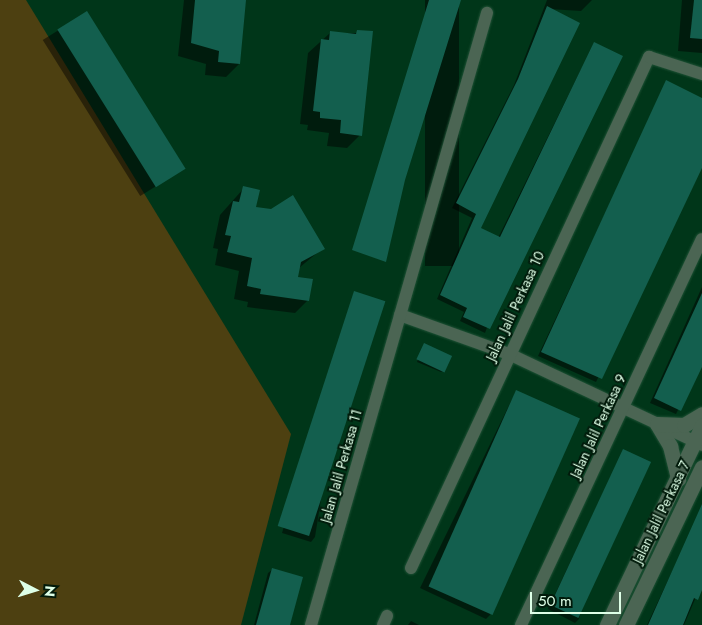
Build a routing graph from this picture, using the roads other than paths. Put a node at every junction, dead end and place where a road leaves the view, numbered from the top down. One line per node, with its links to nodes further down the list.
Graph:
1 (487, 13): 4 (street, Jalan Jalil Perkasa 11)
2 (702, 74): 5 (street, Jalan Jalil Perkasa 10)
3 (702, 239): 6 (street, Jalan Jalil Perkasa 9)
4 (400, 315): 5 (street); 15 (street, Jalan Jalil Perkasa 11)
5 (509, 354): 6 (street); 14 (street, Jalan Jalil Perkasa 10)
6 (623, 408): 8 (street); 16 (street, Jalan Jalil Perkasa 9)
7 (702, 414): 8 (street)
8 (657, 424): 10 (street); 12 (street)
9 (702, 426): 10 (street, Jalan Jalil Perkasa 7)
10 (698, 444): 12 (street, Jalan Jalil Perkasa 7)
11 (702, 467): 13 (street, Jalan Jalil Perkasa 7)
12 (678, 478): 17 (street, Jalan Jalil Perkasa 7)
13 (698, 479): 18 (street, Jalan Jalil Perkasa 7)
14 (411, 568)
15 (311, 625)
16 (521, 625)
17 (607, 625)
18 (626, 625)

